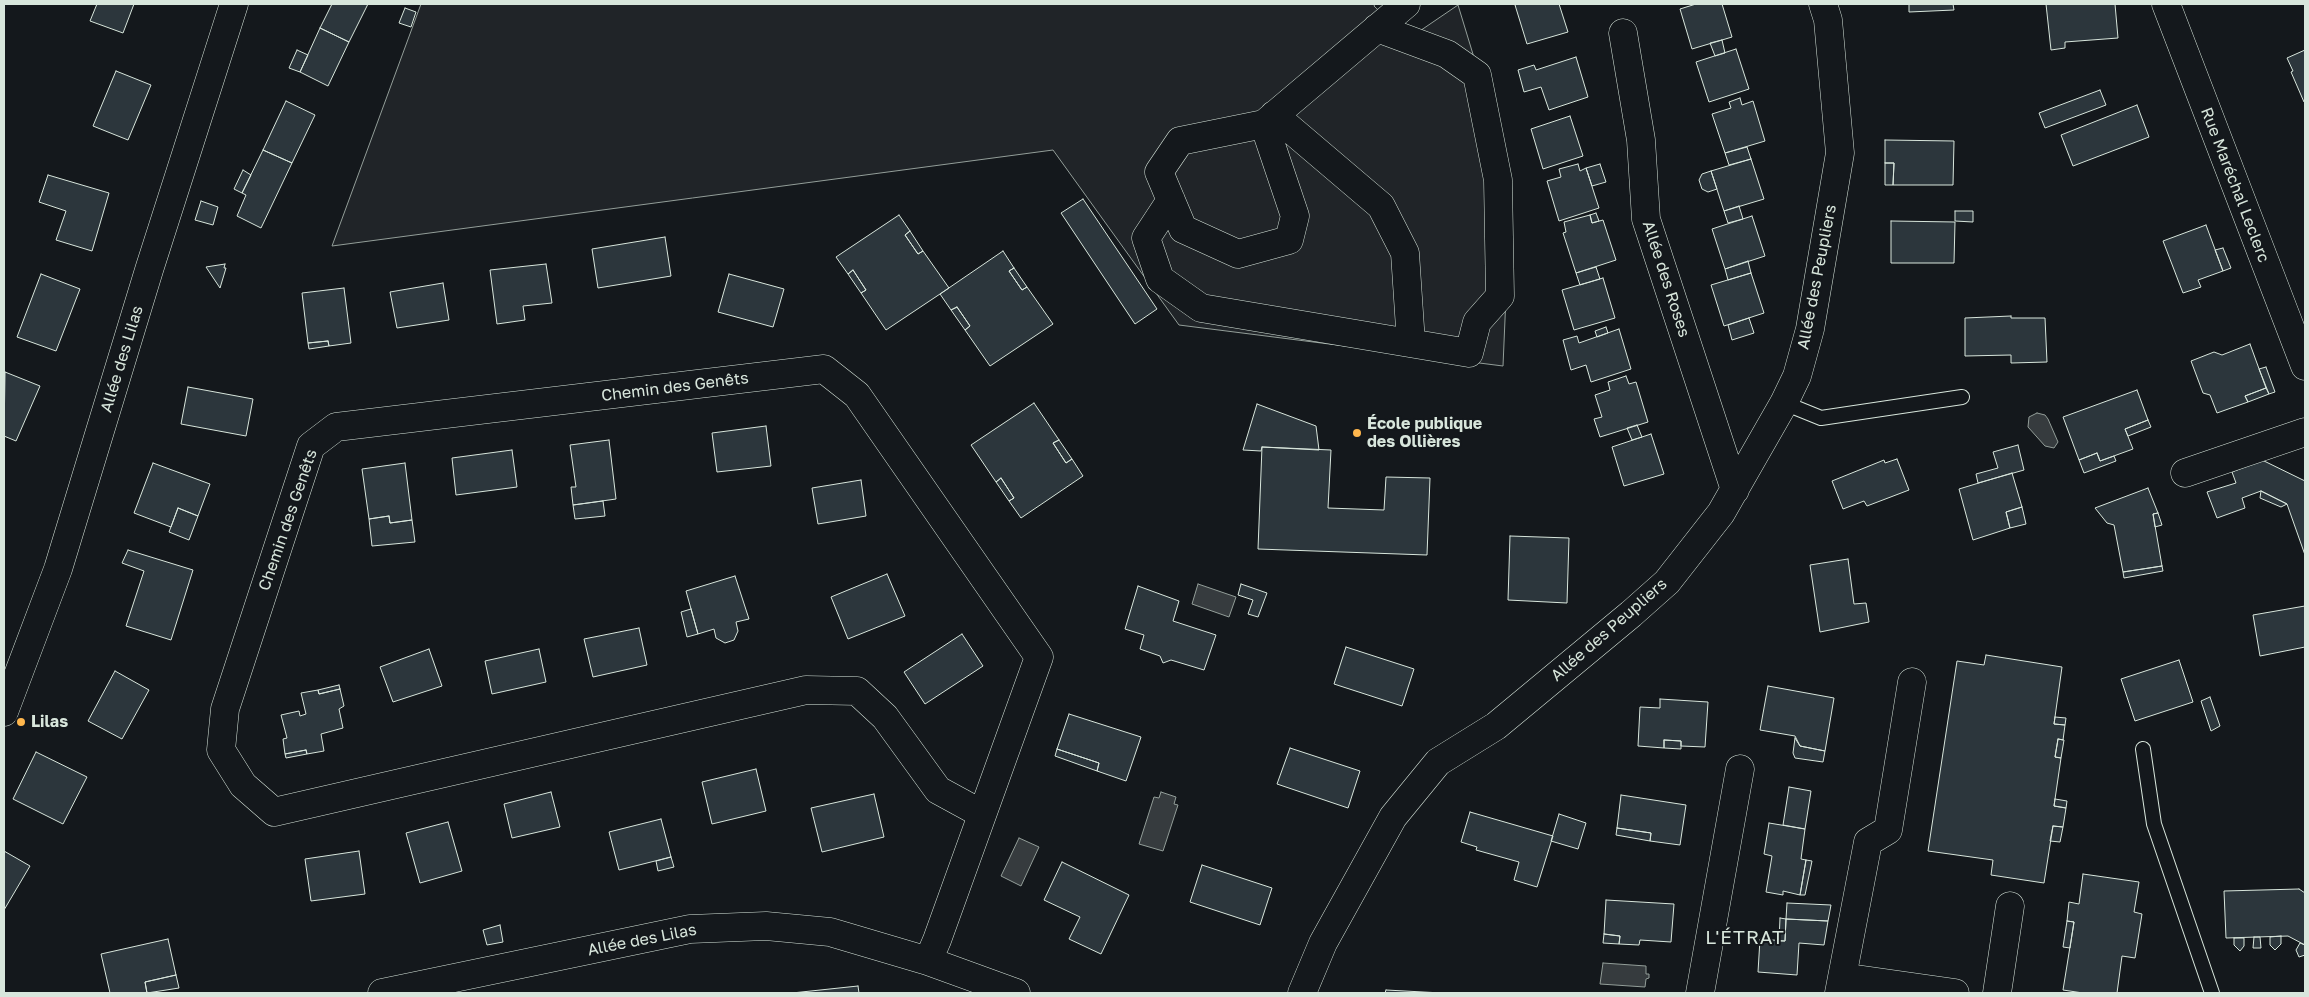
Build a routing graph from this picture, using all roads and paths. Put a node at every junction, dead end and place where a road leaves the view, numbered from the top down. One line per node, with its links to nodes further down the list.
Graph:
1 (234, 4): 16 (street, Allée des Lilas)
2 (1823, 4): 11 (street, Allée des Peupliers)
3 (2166, 4): 9 (street, Rue Maréchal Leclerc)
4 (1392, 15): 6 (street); 8 (street)
5 (1623, 33): 14 (street, Allée des Roses)
6 (1269, 119): 7 (street); 7 (street); 8 (street)
7 (1171, 200): 8 (street)
8 (1411, 343)
9 (2305, 366)
10 (1962, 397): 11 (lane)
11 (1784, 403): 14 (street, Allée des Peupliers)
12 (2305, 432): 13 (street)
13 (2185, 473)
14 (1735, 490): 25 (street, Allée des Peupliers)
15 (1912, 682): 22 (street)
16 (4, 712)
17 (2143, 749): 29 (lane)
18 (1740, 768): 26 (street)
19 (982, 814): 19 (street, Chemin des Genêts); 21 (street, Chemin des Genêts)
20 (2010, 906): 28 (street)
21 (928, 961): 23 (street, Allée des Lilas); 24 (street, Allée des Lilas)
22 (1840, 985): 27 (street)
23 (382, 993)
24 (1016, 993)
25 (1302, 993)
26 (1700, 993)
27 (1955, 993)
28 (1997, 993)
29 (2212, 993)

